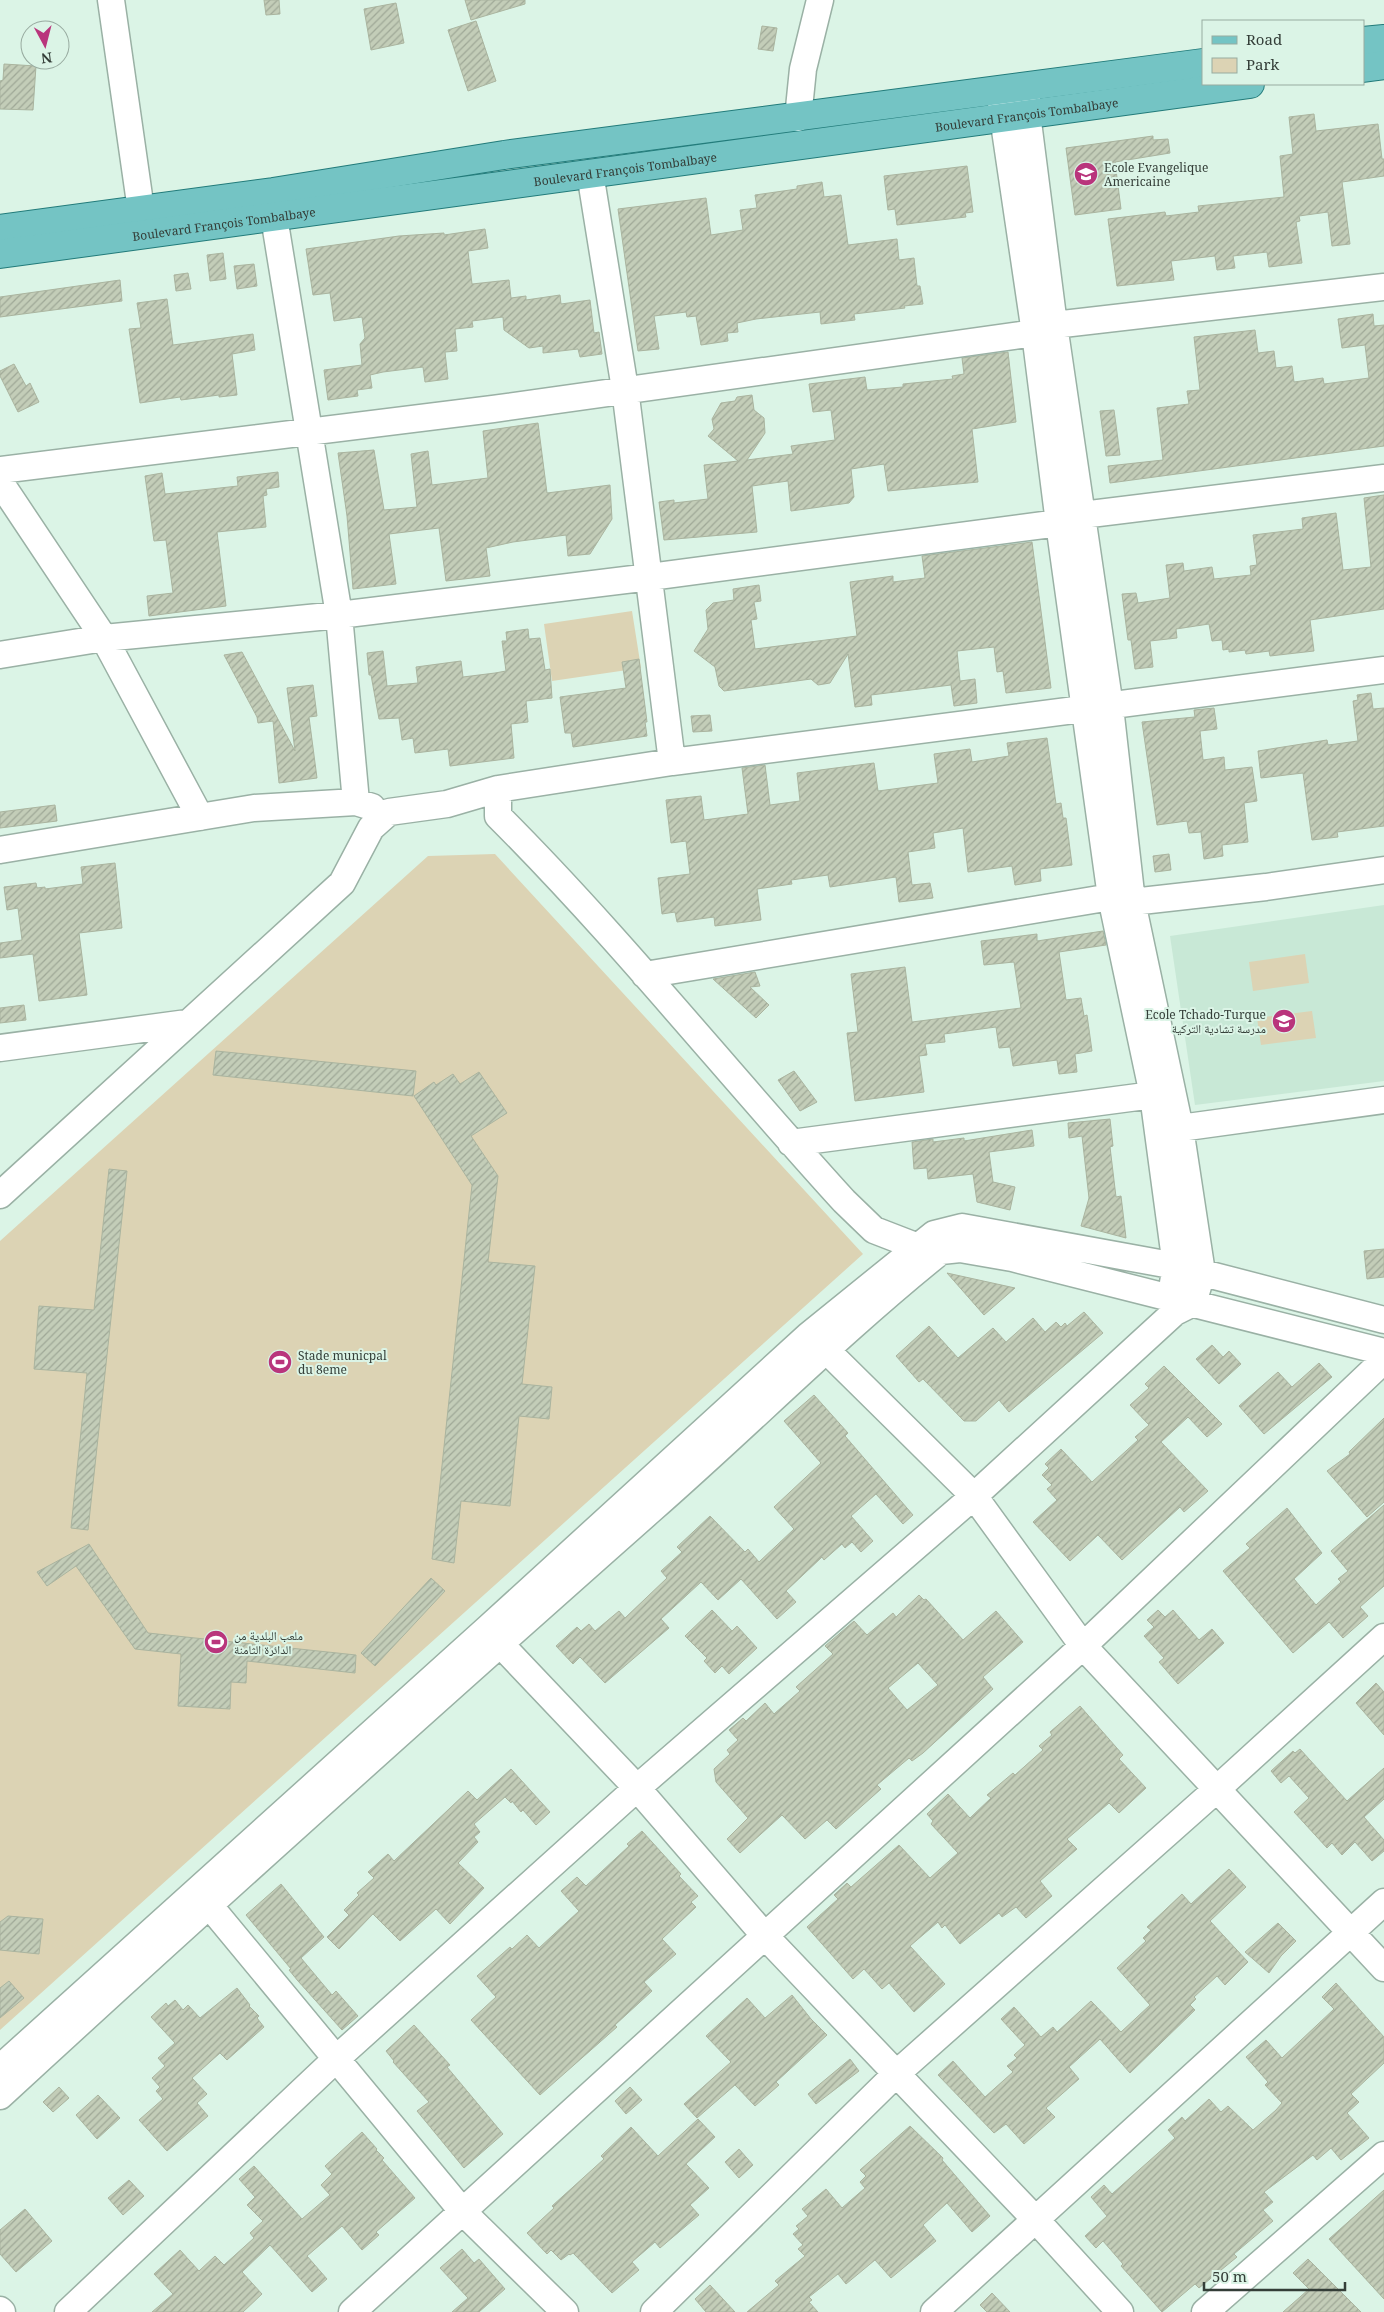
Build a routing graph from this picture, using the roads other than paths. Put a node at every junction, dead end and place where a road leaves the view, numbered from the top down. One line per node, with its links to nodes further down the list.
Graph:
1 (111, 0): 14 (street)
2 (820, 0): 12 (street)
3 (1384, 38): 4 (main road)
4 (1364, 41)
5 (1202, 63): 9 (main road, Boulevard François Tombalbaye)
6 (1384, 65): 7 (main road)
7 (1364, 68)
8 (1243, 85): 11 (main road, Boulevard François Tombalbaye)
9 (1027, 87): 10 (main road, Boulevard François Tombalbaye); 11 (street)
10 (999, 90): 11 (street); 12 (main road, Boulevard François Tombalbaye)
11 (1015, 116): 13 (main road, Boulevard François Tombalbaye); 19 (street)
12 (798, 118): 14 (main road, Boulevard François Tombalbaye)
13 (590, 173): 15 (main road, Boulevard François Tombalbaye); 20 (street)
14 (141, 210): 16 (main road, Boulevard François Tombalbaye)
15 (274, 217): 17 (main road, Boulevard François Tombalbaye); 21 (street)
16 (0, 229)
17 (0, 254)
18 (1384, 287): 19 (street)
19 (1044, 329): 20 (street); 25 (street)
20 (625, 389): 21 (street); 26 (street)
21 (309, 432): 22 (street); 27 (street)
22 (0, 470)
23 (1384, 478): 25 (street)
24 (0, 482): 28 (street)
25 (1070, 519): 26 (street); 31 (street)
26 (650, 577): 27 (street); 32 (street)
27 (339, 615): 28 (street); 34 (street)
28 (104, 638): 29 (street); 36 (street)
29 (0, 655)
30 (1384, 670): 31 (street)
31 (1097, 708): 32 (street); 39 (street)
32 (672, 762): 33 (street)
33 (498, 789): 35 (street); 40 (street)
34 (356, 802): 35 (street); 36 (street)
35 (388, 812): 41 (street)
36 (200, 817): 37 (street)
37 (0, 850)
38 (1384, 870): 39 (street)
39 (1121, 900): 40 (street); 43 (street); 45 (street)
40 (645, 974): 46 (street)
41 (186, 1023): 42 (street); 47 (street)
42 (0, 1048)
43 (1153, 1095): 46 (street); 49 (street)
44 (1384, 1100): 45 (street)
45 (1180, 1128): 50 (street)
46 (791, 1143): 48 (street)
47 (0, 1195)
48 (918, 1247): 49 (street); 53 (street)
49 (1176, 1266): 50 (street); 51 (street)
50 (1202, 1273): 51 (street); 52 (street)
51 (1179, 1304): 53 (street); 54 (street); 56 (street)
52 (1384, 1320)
53 (818, 1342): 56 (street); 57 (street)
54 (1384, 1352)
55 (1384, 1360): 59 (street)
56 (974, 1496): 59 (street); 60 (street)
57 (494, 1636): 60 (street); 62 (street)
58 (1384, 1637): 61 (street)
59 (1083, 1646): 61 (street); 65 (street)
60 (637, 1788): 65 (street); 67 (street)
61 (1217, 1789): 64 (street); 69 (street)
62 (203, 1897): 67 (street); 68 (street); 70 (street)
63 (1384, 1902): 64 (street)
64 (1352, 1931): 66 (street); 73 (street)
65 (765, 1936): 69 (street); 72 (street)
66 (1384, 1968)
67 (336, 2059): 72 (street); 74 (street)
68 (0, 2068)
69 (896, 2074): 73 (street); 77 (street)
70 (0, 2096)
71 (1384, 2155): 80 (street)
72 (463, 2212): 75 (street); 76 (street)
73 (1036, 2220): 78 (street); 79 (street)
74 (68, 2312)
75 (352, 2312)
76 (565, 2312)
77 (654, 2312)
78 (934, 2312)
79 (1120, 2312)
80 (1205, 2312)

